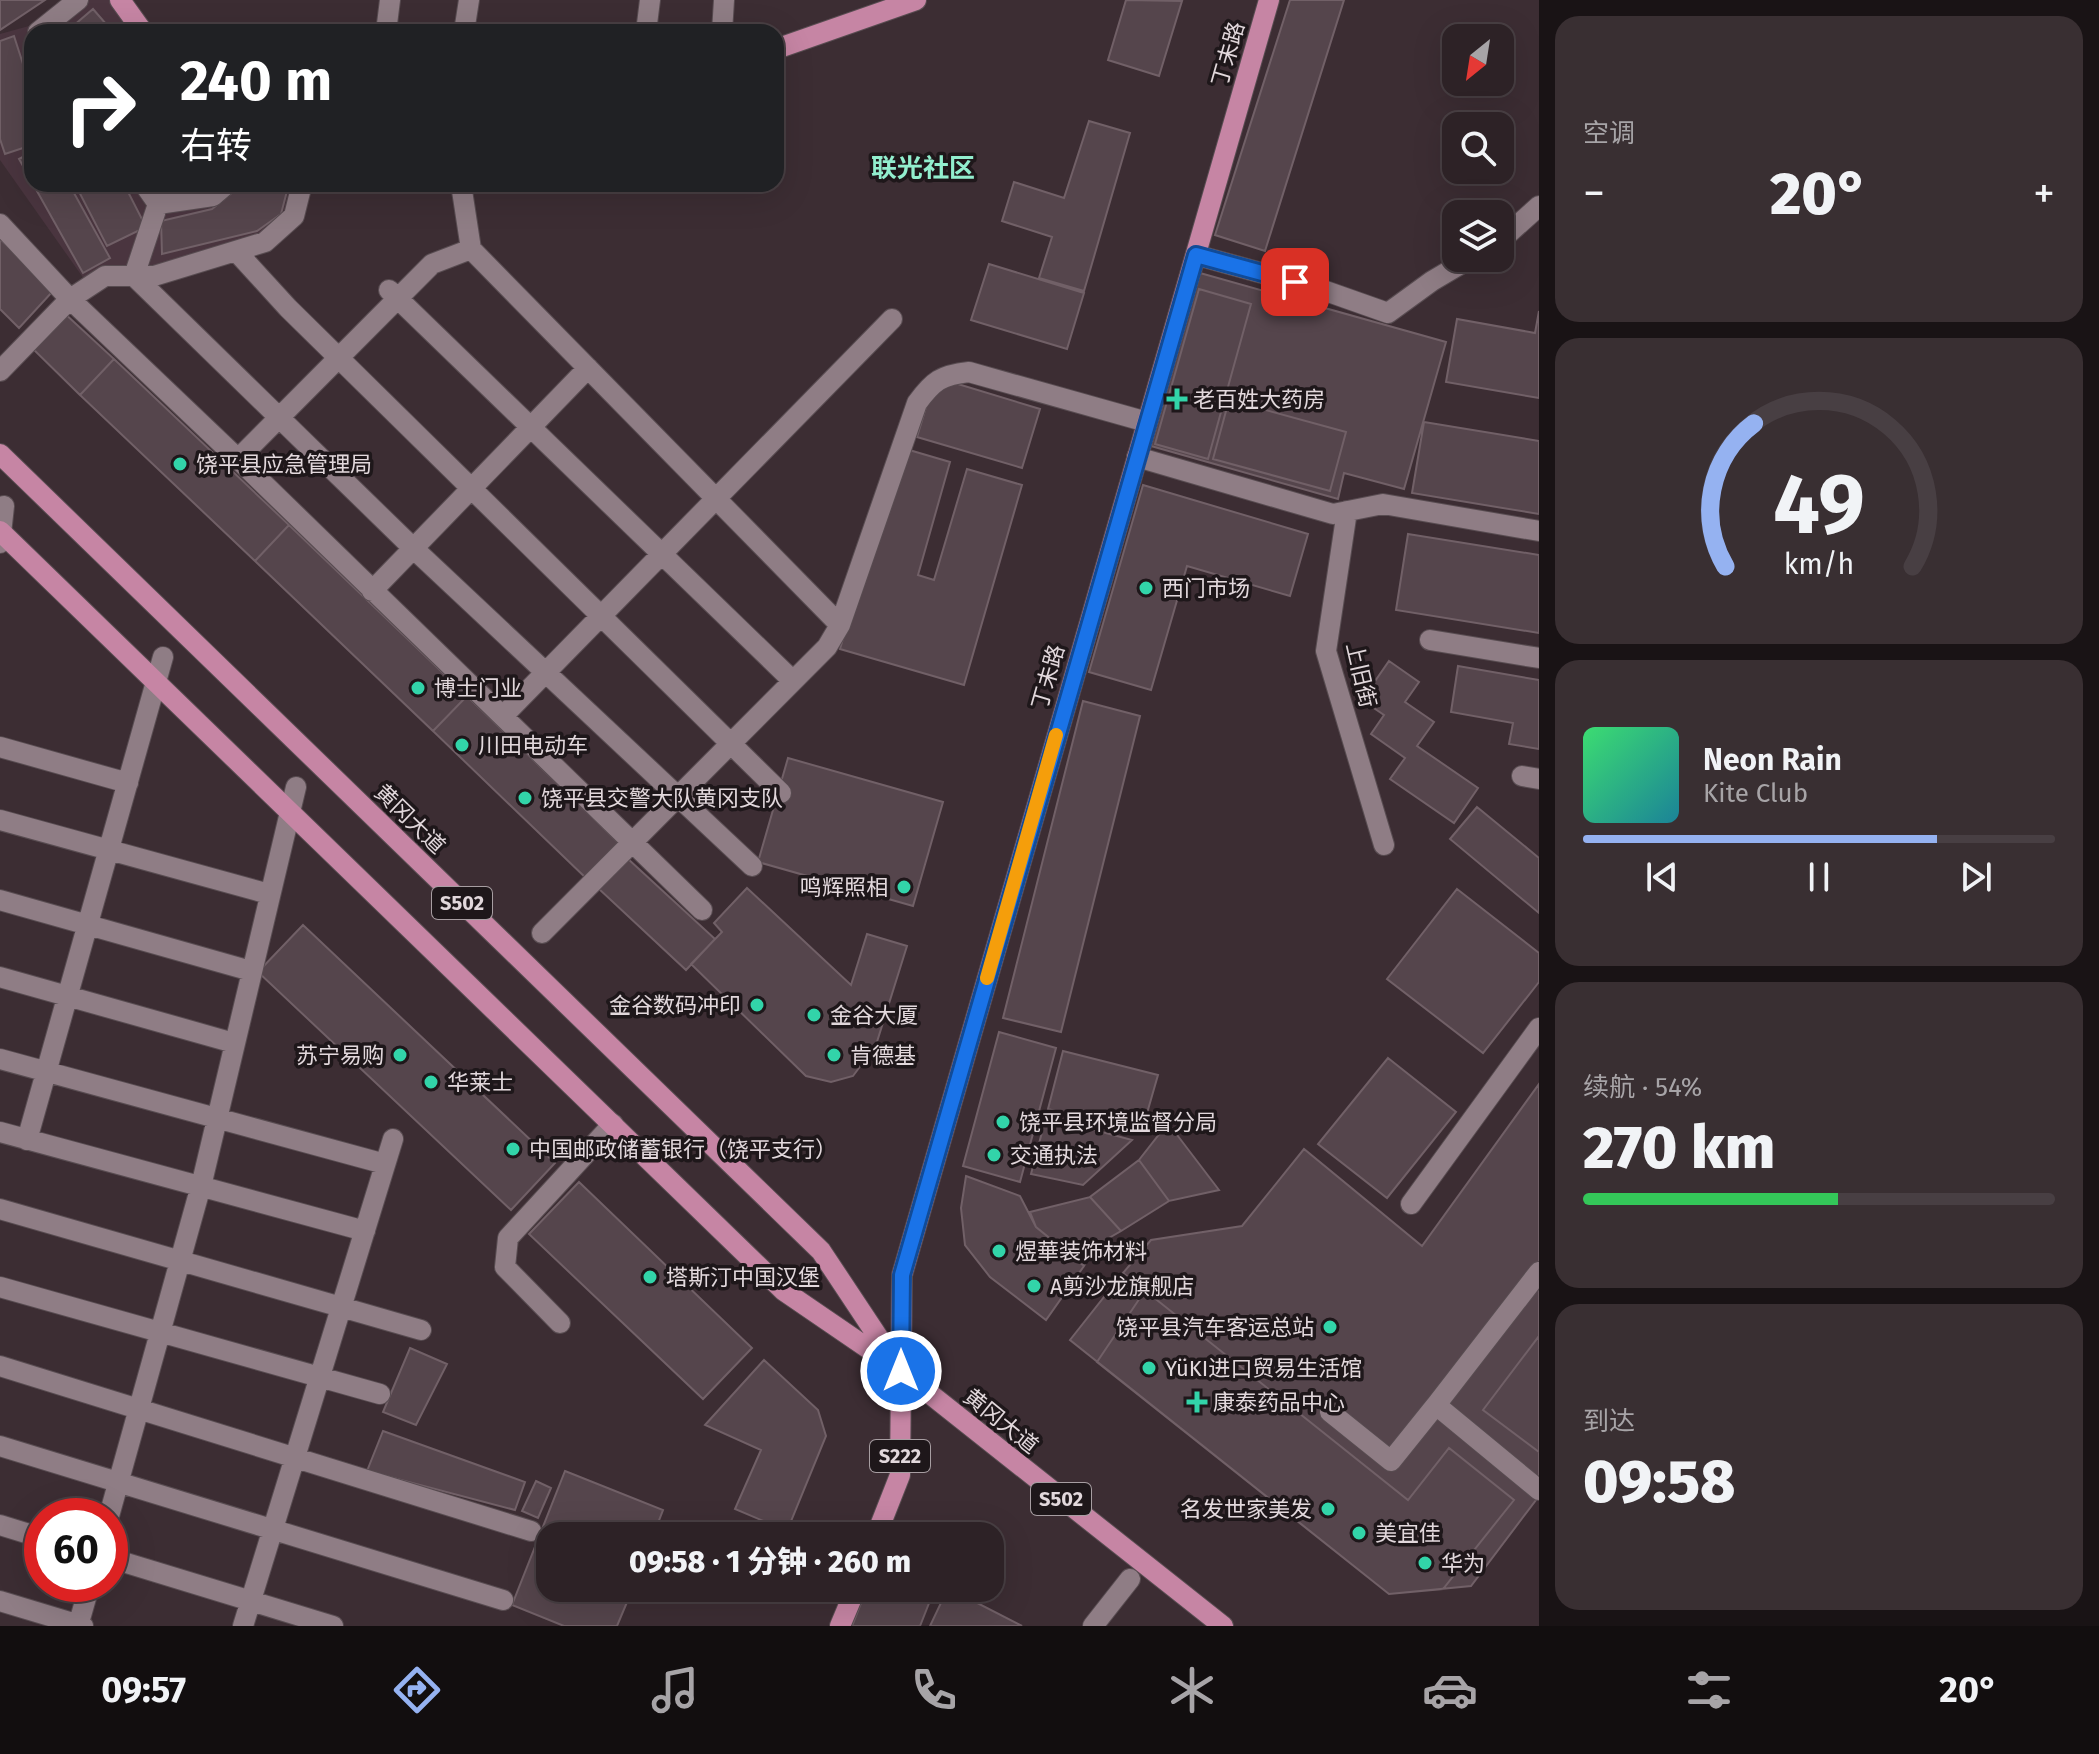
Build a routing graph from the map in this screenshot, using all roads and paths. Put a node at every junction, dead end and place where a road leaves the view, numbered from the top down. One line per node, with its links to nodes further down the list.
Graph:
1 (78, 0): 9 (street)
2 (120, 0): 10 (main road)
3 (390, 0): 11 (street)
4 (469, 0): 12 (street)
5 (650, 0): 13 (street)
6 (724, 0): 14 (street)
7 (916, 0): 15 (main road)
8 (1269, 0): 26 (main road, 丁未路 / S222)
9 (48, 24)
10 (137, 24)
11 (387, 24)
12 (465, 24)
13 (647, 24)
14 (722, 24)
15 (784, 46)
16 (150, 192): 20 (street)
17 (218, 192): 20 (street)
18 (300, 192): 25 (street)
19 (462, 192): 24 (street)
20 (158, 204): 28 (street)
21 (1539, 206): 23 (street)
22 (0, 224): 30 (street)
23 (1514, 228)
24 (471, 249): 32 (street); 37 (street)
25 (236, 251): 28 (street); 38 (street)
26 (1196, 255): 27 (street); 34 (main road, 丁未路 / S222)
27 (1447, 272)
28 (134, 276): 30 (street); 44 (street)
29 (389, 290): 50 (street)
30 (70, 299): 33 (street); 37 (street)
31 (892, 319): 51 (street)
32 (588, 368): 38 (street); 46 (street)
33 (0, 371)
34 (1147, 422): 36 (main road, 丁未路 / S222); 46 (street)
35 (0, 454): 90 (main road, 黄冈大道 / S502)
36 (1137, 457): 40 (street); 90 (main road, 丁未路 / S222)
37 (238, 459): 45 (street)
38 (471, 488): 44 (street); 55 (street)
39 (4, 506): 43 (street)
40 (1340, 512): 42 (street); 57 (street, 上旧街)
41 (0, 531): 73 (main road, 黄冈大道 / S502)
42 (1539, 531)
43 (0, 543)
44 (413, 548): 45 (street); 59 (street)
45 (372, 591): 51 (street)
46 (840, 625): 50 (street)
47 (1430, 640): 49 (street)
48 (163, 657): 53 (street)
49 (1539, 658)
50 (793, 681): 64 (street)
51 (503, 716): 62 (street)
52 (0, 747): 53 (street)
53 (128, 783): 58 (street)
54 (296, 787): 60 (street)
55 (781, 793)
56 (0, 820): 58 (street)
57 (1384, 845)
58 (109, 850): 60 (street); 63 (street)
59 (752, 866)
60 (269, 894): 65 (street)
61 (0, 900): 63 (street)
62 (702, 910)
63 (88, 925): 65 (street); 67 (street)
64 (542, 933)
65 (251, 971): 69 (street)
66 (0, 977): 67 (street)
67 (68, 996): 69 (street); 71 (street)
68 (1539, 1028): 79 (street)
69 (234, 1043): 72 (street)
70 (0, 1059): 71 (street)
71 (47, 1071): 72 (street); 76 (street)
72 (216, 1117): 77 (street); 78 (street)
73 (613, 1124): 86 (street); 90 (main road, 黄冈大道 / S502)
74 (0, 1132): 76 (street)
75 (393, 1139): 77 (street)
76 (27, 1140): 78 (street)
77 (385, 1164): 81 (street)
78 (200, 1186): 81 (street); 82 (street)
79 (1411, 1204)
80 (0, 1209): 82 (street)
81 (365, 1231): 85 (street)
82 (180, 1261): 85 (street); 88 (street)
83 (1539, 1272): 93 (street)
84 (0, 1287): 88 (street)
85 (341, 1307): 87 (street); 91 (street)
86 (560, 1323)
87 (421, 1330)
88 (160, 1332): 91 (street); 94 (street)
89 (0, 1366): 94 (street)
90 (901, 1371): 101 (main road, S222); 118 (main road, 黄冈大道 / S502)
91 (320, 1377): 92 (street); 97 (street)
92 (380, 1394)
93 (1436, 1405): 95 (street); 99 (street)
94 (138, 1409): 97 (street); 98 (street)
95 (1330, 1412)
96 (0, 1446): 98 (street)
97 (295, 1458): 103 (street); 104 (street)
98 (118, 1482): 100 (street); 103 (street)
99 (1539, 1490)
100 (114, 1498)
101 (882, 1522)
102 (0, 1525): 105 (street)
103 (273, 1530): 108 (street); 110 (street)
104 (531, 1531)
105 (24, 1532)
106 (128, 1563): 110 (street)
107 (1130, 1579): 117 (street)
108 (503, 1600)
109 (0, 1601): 113 (street)
110 (251, 1601): 114 (street); 115 (street)
111 (86, 1602): 113 (street)
112 (850, 1602): 116 (main road)
113 (80, 1625)
114 (243, 1626)
115 (333, 1626)
116 (840, 1626)
117 (1093, 1626)
118 (1223, 1626)

